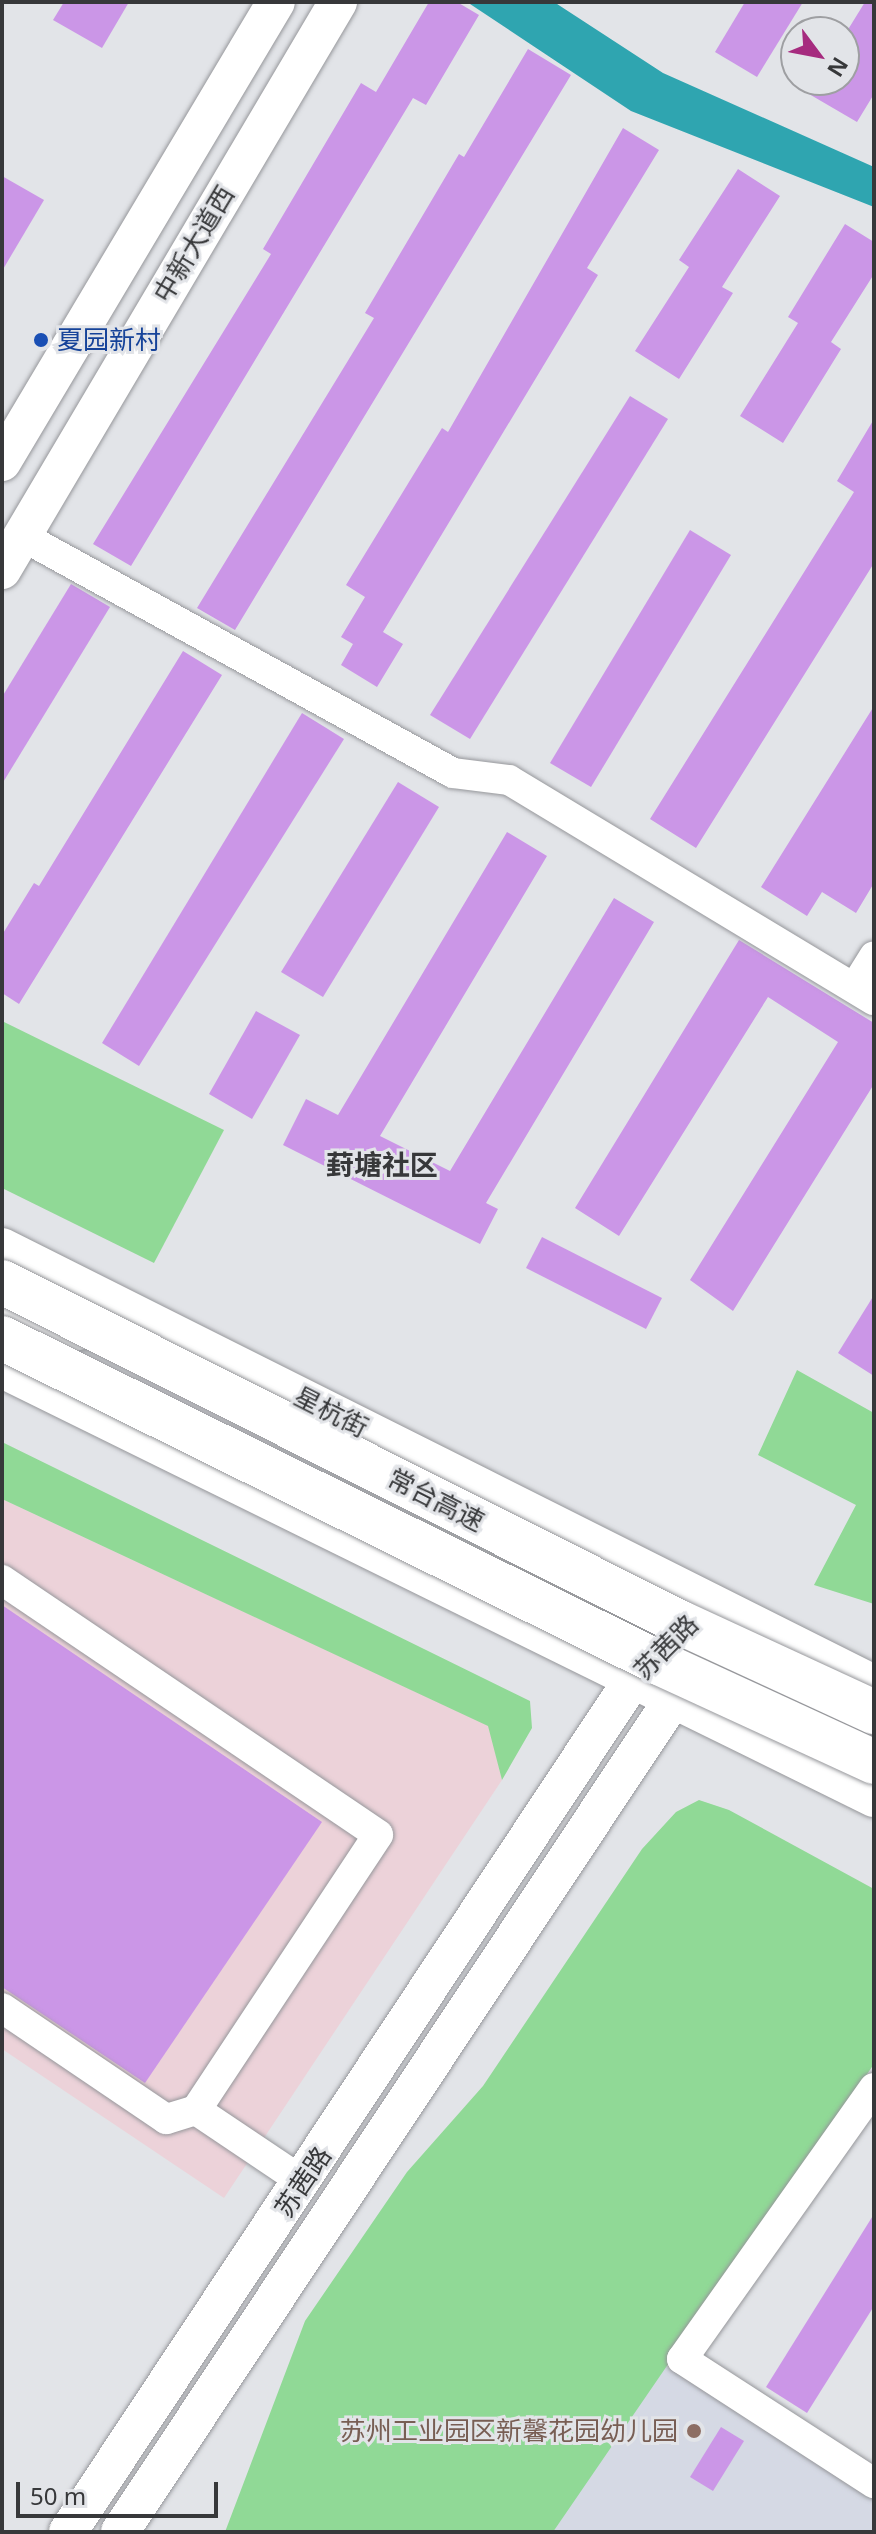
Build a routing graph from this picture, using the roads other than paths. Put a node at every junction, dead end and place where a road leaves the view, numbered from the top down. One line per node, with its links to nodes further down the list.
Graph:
1 (276, 2): 3 (main road, 中新大道西)
2 (338, 2): 4 (main road, 中新大道西)
3 (2, 462)
4 (22, 536): 5 (main road, 中新大道西); 7 (street)
5 (2, 570)
6 (874, 956): 7 (street)
7 (865, 994)
8 (2, 1247): 11 (main road, 星杭街)
9 (2, 1282): 19 (highway, 常台高速, bridge)
10 (2, 1307): 11 (main road)
11 (138, 1315): 15 (main road, 星杭街)
12 (2, 1338): 20 (highway, 常台高速, bridge)
13 (2, 1369): 16 (main road)
14 (2, 1580): 24 (street)
15 (711, 1603): 16 (main road, 苏茜路); 17 (main road, 星杭街); 18 (main road, 苏茜路)
16 (631, 1682): 18 (main road); 25 (main road, 苏茜路)
17 (874, 1684)
18 (671, 1702): 21 (main road); 28 (main road, 苏茜路)
19 (874, 1712)
20 (874, 1762)
21 (874, 1798)
22 (2, 2008): 24 (street)
23 (874, 2088): 26 (street)
24 (196, 2110): 25 (street)
25 (303, 2182): 27 (main road, 苏茜路)
26 (874, 2483)
27 (68, 2532)
28 (120, 2532)

